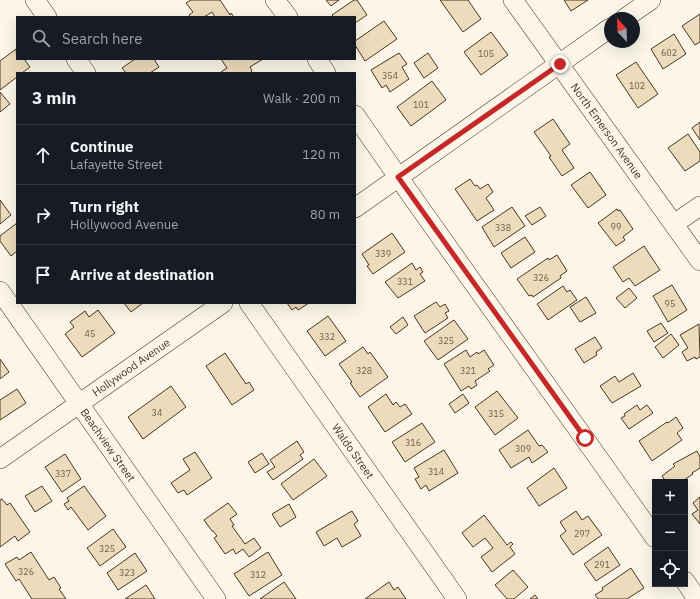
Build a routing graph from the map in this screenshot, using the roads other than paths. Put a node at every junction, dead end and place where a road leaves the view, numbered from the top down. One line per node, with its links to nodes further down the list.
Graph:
1 (35, 0): 6 (street)
2 (275, 0): 7 (street)
3 (513, 0): 11 (street, North Emerson Avenue)
4 (651, 0): 5 (street)
5 (634, 12)
6 (46, 16)
7 (287, 16)
8 (604, 32): 11 (street)
9 (77, 60): 12 (street)
10 (317, 60): 13 (street)
11 (560, 64): 15 (street); 18 (street, North Emerson Avenue)
12 (85, 72)
13 (325, 72)
14 (356, 116): 15 (street)
15 (398, 177): 17 (street); 25 (street)
16 (700, 206): 18 (street)
17 (356, 207)
18 (674, 224): 19 (street, North Emerson Avenue)
19 (700, 261)
20 (0, 291): 23 (street, Beachview Street)
21 (222, 304): 23 (street, Hollywood Avenue)
22 (250, 304): 27 (street, Waldo Street)
23 (79, 403): 24 (street, Hollywood Avenue); 26 (street, Beachview Street)
24 (0, 459)
25 (652, 534)
26 (216, 599)
27 (457, 599)

